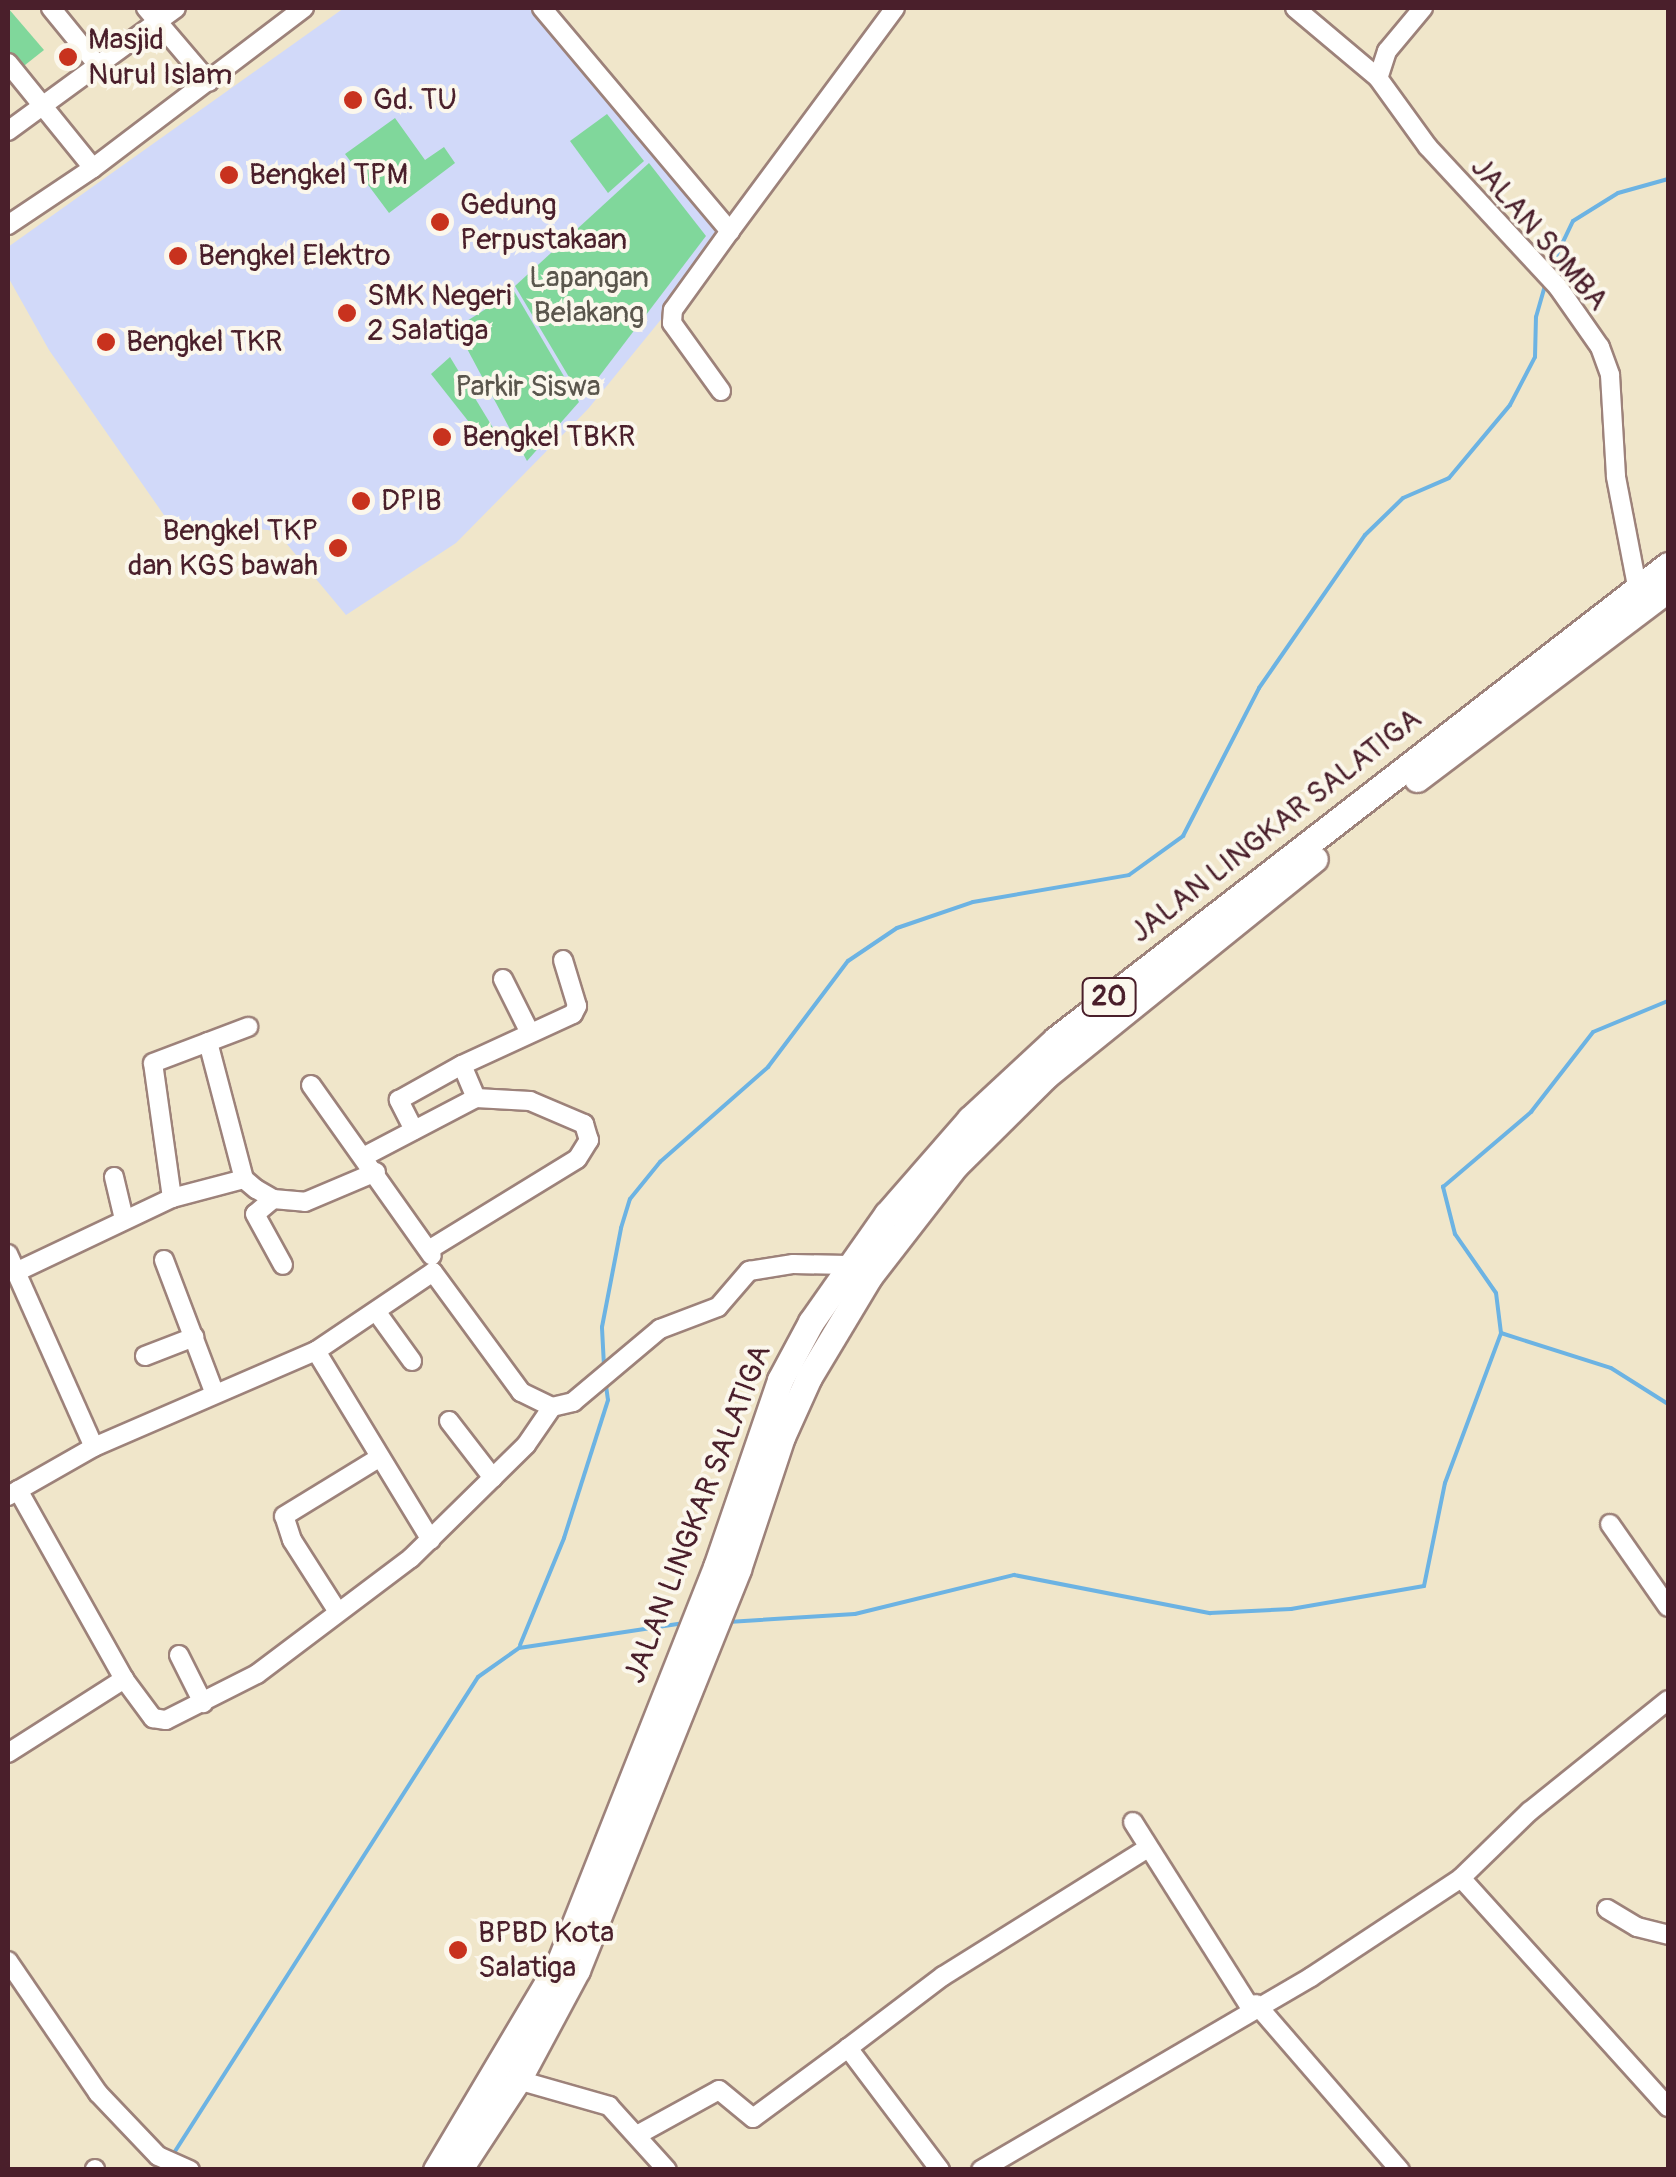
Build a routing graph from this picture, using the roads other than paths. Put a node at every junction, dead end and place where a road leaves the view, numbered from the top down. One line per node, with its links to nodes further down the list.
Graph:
1 (51, 8): 11 (street)
2 (146, 8): 9 (street)
3 (176, 8): 9 (street)
4 (304, 8): 13 (street)
5 (542, 8): 18 (street)
6 (895, 8): 18 (street)
7 (1295, 8): 12 (street, JALAN SOMBA)
8 (1423, 8): 12 (street)
9 (159, 22): 11 (street); 13 (street)
10 (8, 63): 14 (street)
11 (100, 68): 14 (street)
12 (1378, 78): 22 (street, JALAN SOMBA)
13 (209, 82): 16 (street)
14 (42, 106): 15 (street); 16 (street)
15 (8, 130)
16 (94, 168): 17 (street)
17 (8, 225)
18 (730, 231): 19 (street)
19 (721, 391)
20 (1668, 565): 22 (highway, JALAN LINGKAR SALATIGA / 20)
21 (1668, 589): 22 (highway, JALAN LINGKAR SALATIGA / 20)
22 (1639, 596): 42 (highway, JALAN LINGKAR SALATIGA / 20)
23 (564, 960): 26 (street)
24 (503, 979): 26 (street)
25 (248, 1027): 27 (street)
26 (530, 1033): 28 (street)
27 (208, 1042): 34 (street); 35 (street)
28 (462, 1066): 30 (street); 31 (street)
29 (311, 1085): 32 (street)
30 (476, 1098): 31 (street); 38 (street)
31 (414, 1130): 32 (street)
32 (371, 1164): 36 (street); 38 (street)
33 (114, 1177): 37 (street)
34 (244, 1179): 35 (street); 36 (street)
35 (172, 1198): 37 (street)
36 (272, 1199): 41 (street)
37 (124, 1219): 40 (street)
38 (430, 1249): 43 (street)
39 (164, 1260): 45 (street)
40 (11, 1265): 52 (street)
41 (284, 1265)
42 (858, 1271): 50 (street); 61 (highway, JALAN LINGKAR SALATIGA / 20)
43 (433, 1272): 44 (street); 50 (street)
44 (378, 1314): 46 (street); 48 (street)
45 (194, 1337): 47 (street); 49 (street)
46 (316, 1351): 49 (street); 53 (street)
47 (145, 1356)
48 (412, 1361)
49 (215, 1394): 52 (street)
50 (552, 1408): 54 (street)
51 (449, 1420): 54 (street)
52 (94, 1446): 55 (street)
53 (376, 1459): 57 (street); 59 (street)
54 (493, 1478): 57 (street)
55 (13, 1493): 62 (street)
56 (1610, 1524): 58 (street)
57 (431, 1540): 59 (street)
58 (1668, 1607)
59 (338, 1612): 64 (street)
60 (179, 1655): 64 (street)
61 (686, 1663): 74 (highway, JALAN LINGKAR SALATIGA / 20); 76 (highway, JALAN LINGKAR SALATIGA / 20)
62 (124, 1679): 64 (street); 65 (street)
63 (1668, 1700): 68 (street)
64 (202, 1703)
65 (8, 1752)
66 (1133, 1822): 67 (street)
67 (1146, 1849): 72 (street); 73 (street)
68 (1461, 1878): 72 (street); 75 (street)
69 (1607, 1909): 70 (street)
70 (1668, 1935)
71 (8, 1961): 78 (street)
72 (1253, 2005): 83 (street); 84 (street)
73 (848, 2048): 77 (street); 82 (street)
74 (518, 2080): 76 (highway, JALAN LINGKAR SALATIGA / 20); 77 (street)
75 (1668, 2106)
76 (477, 2124): 79 (highway, JALAN LINGKAR SALATIGA / 20); 80 (highway, JALAN LINGKAR SALATIGA / 20)
77 (639, 2134): 81 (street)
78 (184, 2168)
79 (436, 2170)
80 (459, 2170)
81 (667, 2170)
82 (940, 2170)
83 (981, 2170)
84 (1400, 2170)

